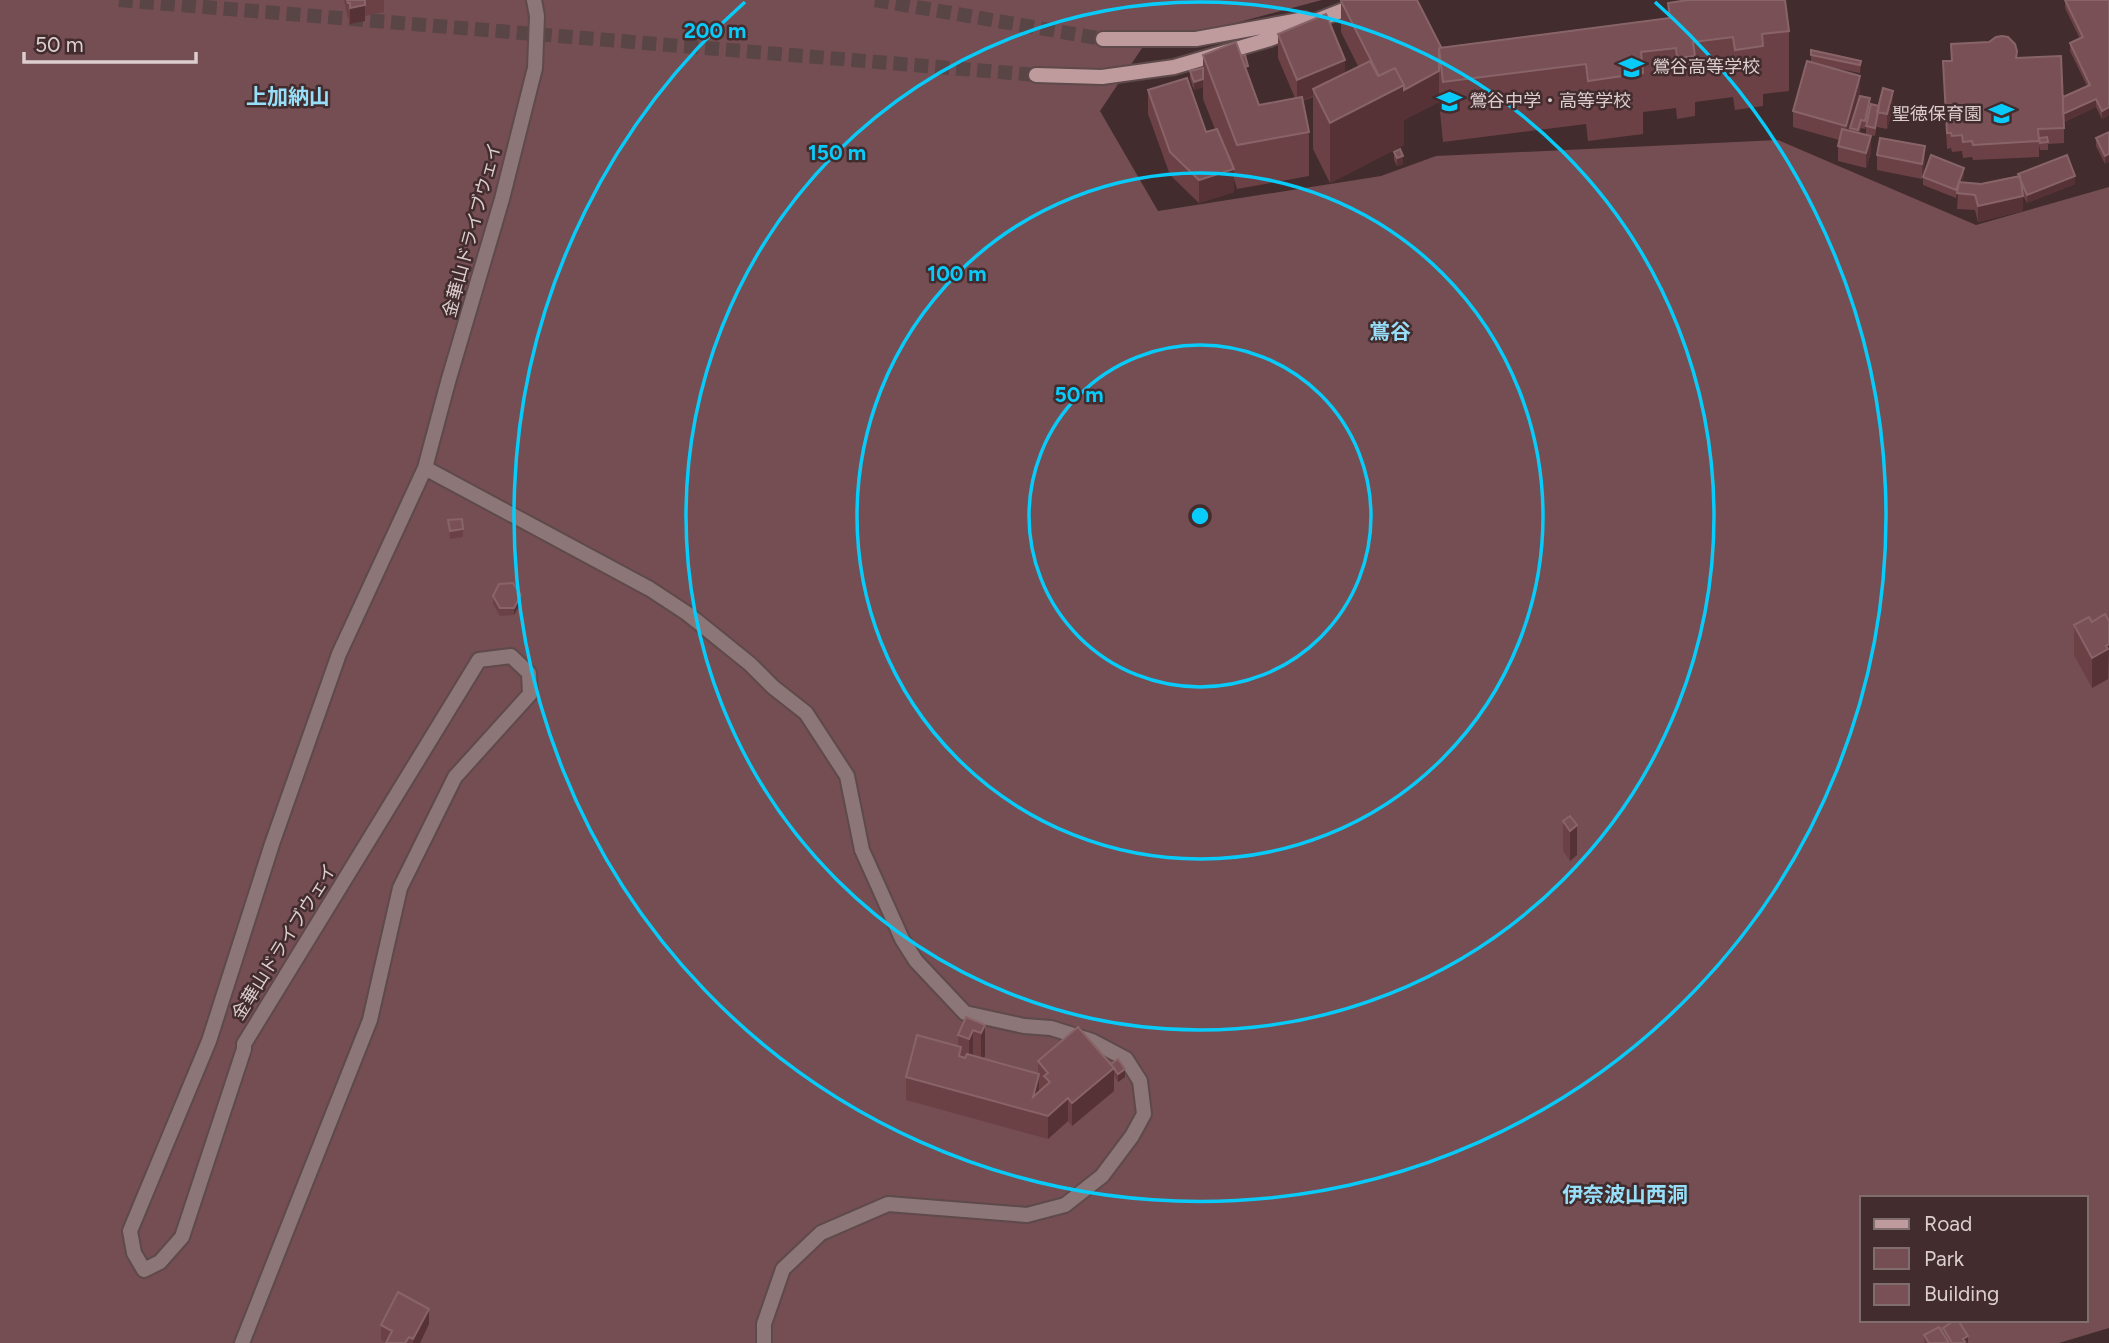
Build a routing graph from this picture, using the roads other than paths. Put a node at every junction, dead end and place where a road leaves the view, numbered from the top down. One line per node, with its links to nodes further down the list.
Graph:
1 (534, 0): 6 (street, 金華山ドライブウェイ)
2 (1368, 0): 3 (main road)
3 (1341, 12): 4 (main road); 5 (main road)
4 (1103, 39)
5 (1036, 75)
6 (425, 468): 7 (street, 金華山ドライブウェイ); 8 (street)
7 (242, 1343)
8 (764, 1343)

